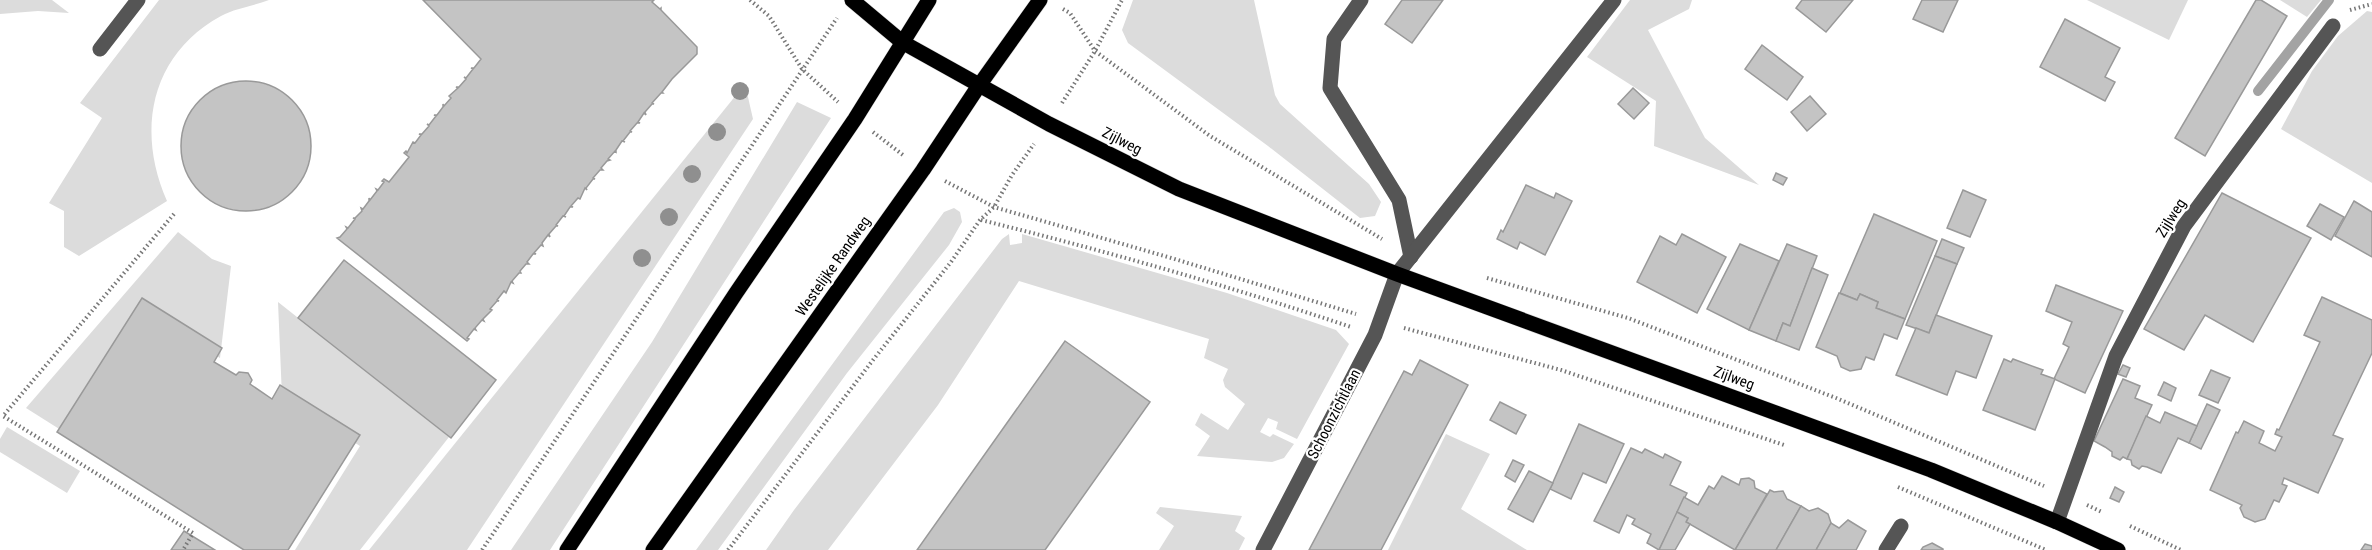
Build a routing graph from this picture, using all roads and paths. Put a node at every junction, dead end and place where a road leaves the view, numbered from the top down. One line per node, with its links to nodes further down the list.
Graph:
1 (138, 0): 12 (street)
2 (750, 0): 14 (path)
3 (929, 0): 11 (main road)
4 (1040, 0): 15 (main road, Westelijke Randweg)
5 (1122, 0): 13 (path)
6 (1361, 0): 19 (street)
7 (1614, 0): 19 (street)
8 (1056, 4): 13 (path)
9 (848, 5): 11 (main road, Zijlweg); 14 (path)
10 (2333, 26): 27 (street, Zijlweg)
11 (902, 42): 15 (main road, Zijlweg); 16 (main road)
12 (100, 49)
13 (1095, 51): 19 (path)
14 (802, 69): 16 (path); 33 (path)
15 (978, 87): 17 (main road, Westelijke Randweg); 20 (main road, Zijlweg)
16 (855, 119): 17 (path); 34 (main road)
17 (923, 170): 22 (path); 35 (main road, Westelijke Randweg)
18 (174, 214): 32 (path)
19 (1411, 256): 20 (street)
20 (1397, 274): 22 (street, Schoonzichtlaan); 24 (main road, Zijlweg)
21 (1479, 276): 27 (path)
22 (1378, 328): 23 (path); 36 (path); 37 (street, Schoonzichtlaan)
23 (1794, 448)
24 (1931, 470): 26 (path); 29 (main road, Zijlweg)
25 (1889, 483): 26 (path)
26 (1918, 495): 31 (path); 39 (path)
27 (2066, 495): 28 (path); 29 (street, Zijlweg)
28 (2108, 515)
29 (2057, 522): 40 (main road, Zijlweg)
30 (2129, 525): 41 (path)
31 (1901, 526): 38 (street)
32 (183, 550)
33 (482, 550)
34 (567, 550)
35 (653, 550)
36 (728, 550)
37 (1263, 550)
38 (1886, 550)
39 (2046, 550)
40 (2118, 550)
41 (2181, 550)

